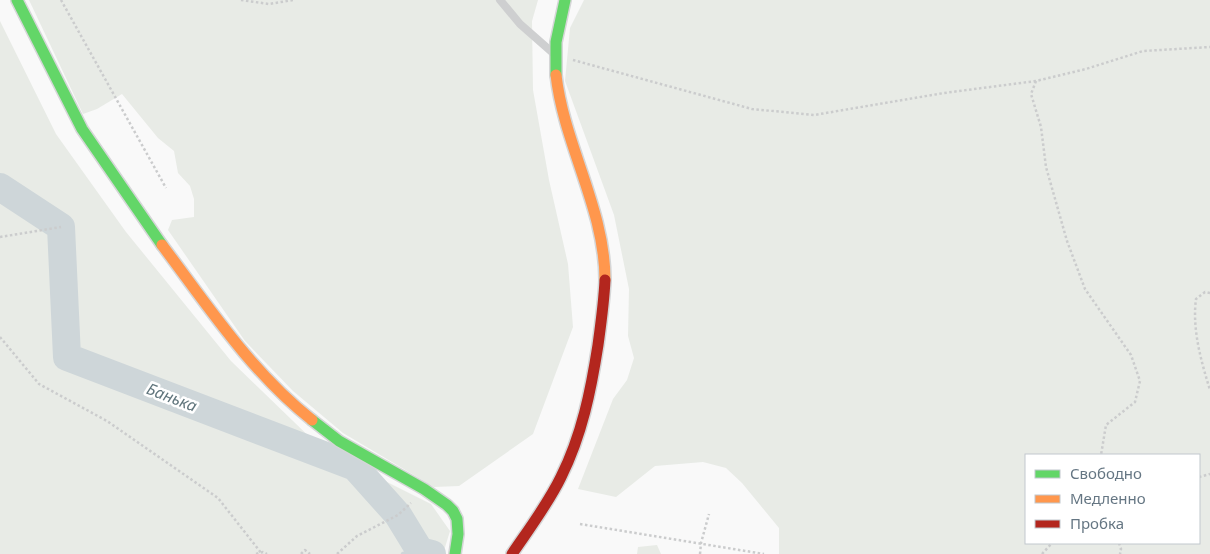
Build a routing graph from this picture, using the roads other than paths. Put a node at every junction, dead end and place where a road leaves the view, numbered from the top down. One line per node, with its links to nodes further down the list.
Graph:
1 (17, 0): 5 (street)
2 (500, 0): 4 (lane)
3 (565, 0): 4 (street)
4 (554, 54): 6 (street)
5 (455, 554)
6 (512, 554)

